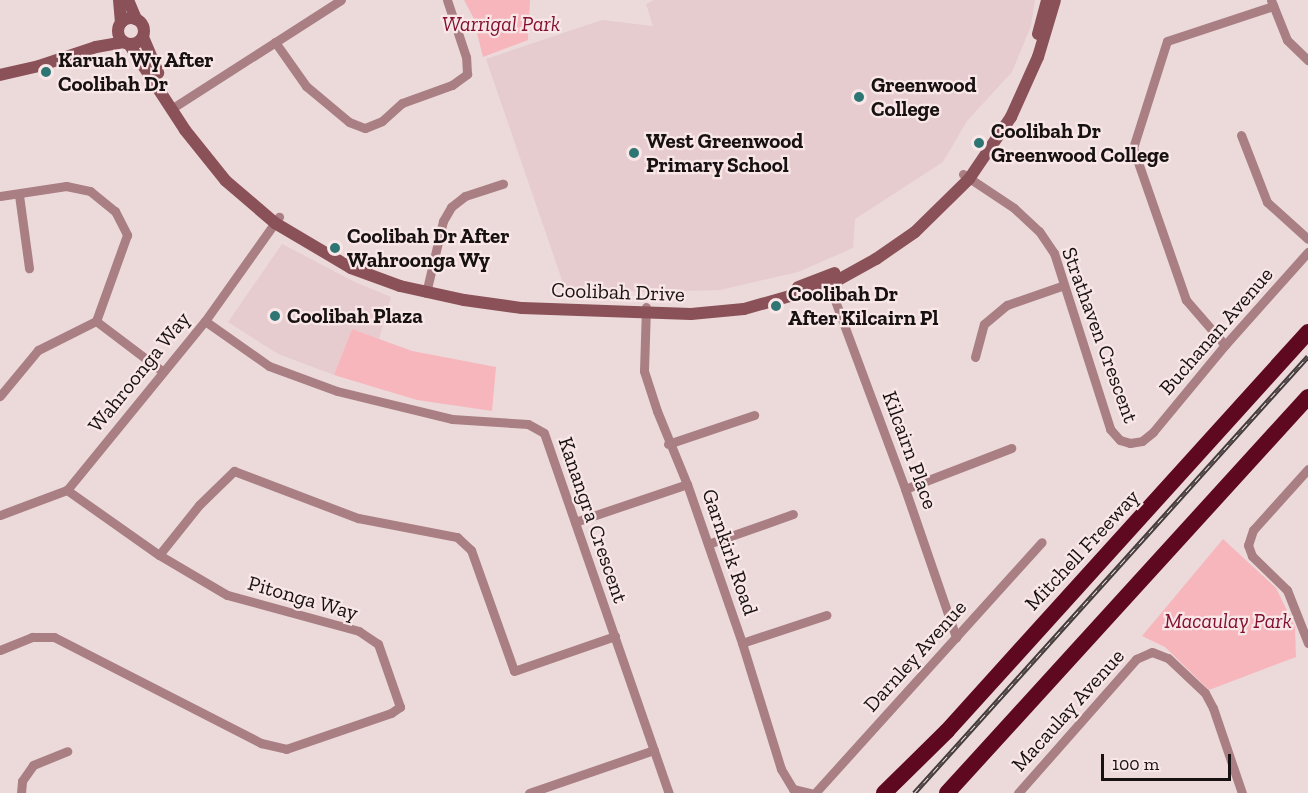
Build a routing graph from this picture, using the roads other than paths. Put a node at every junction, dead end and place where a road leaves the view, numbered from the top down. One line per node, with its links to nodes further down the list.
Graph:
1 (119, 0): 9 (main road)
2 (128, 0): 8 (main road)
3 (341, 0): 11 (street)
4 (447, 0): 11 (street)
5 (1047, 0): 18 (main road, Coolibah Drive)
6 (1055, 0): 18 (main road, Coolibah Drive)
7 (1272, 3): 14 (street); 33 (street)
8 (136, 19): 9 (main road); 10 (main road)
9 (119, 26): 12 (main road); 13 (main road)
10 (143, 37): 12 (main road); 16 (main road, Coolibah Drive)
11 (275, 42): 16 (street)
12 (126, 43): 13 (main road); 16 (main road, Coolibah Drive)
13 (96, 47): 15 (main road)
14 (1308, 60)
15 (0, 75)
16 (174, 107): 22 (main road, Coolibah Drive)
17 (1241, 135): 23 (street)
18 (966, 176): 26 (main road, Coolibah Drive); 27 (street, Strathaven Crescent)
19 (503, 183): 28 (street)
20 (19, 195): 21 (street); 25 (street); 30 (street)
21 (0, 196)
22 (277, 220): 28 (main road, Coolibah Drive); 31 (street, Wahroonga Way)
23 (1308, 239)
24 (1308, 252): 33 (street, Buchanan Avenue)
25 (29, 268)
26 (827, 281): 29 (main road, Coolibah Drive); 44 (street, Kilcairn Place)
27 (1064, 285): 34 (street); 39 (street, Strathaven Crescent)
28 (427, 289): 29 (main road, Coolibah Drive)
29 (646, 310): 40 (street, Garnkirk Road)
30 (96, 321): 35 (street); 36 (street)
31 (205, 321): 35 (street, Wahroonga Way); 48 (street, Kanangra Crescent)
32 (1308, 332): 65 (highway, Mitchell Freeway)
33 (1225, 345): 39 (street, Buchanan Avenue)
34 (975, 357)
35 (162, 371): 45 (street, Wahroonga Way)
36 (0, 396)
37 (1308, 397): 66 (highway)
38 (754, 415): 40 (street)
39 (1120, 440)
40 (668, 444): 43 (street, Garnkirk Road)
41 (1011, 448): 44 (street)
42 (1308, 469): 56 (street)
43 (687, 484): 48 (street); 50 (street, Garnkirk Road)
44 (905, 489): 54 (street, Kilcairn Place)
45 (67, 490): 47 (street); 51 (street, Pitonga Way)
46 (793, 513): 50 (street)
47 (0, 515)
48 (575, 522): 53 (street, Kanangra Crescent)
49 (1042, 542): 54 (street, Darnley Avenue)
50 (708, 544): 55 (street, Garnkirk Road)
51 (159, 555): 53 (street); 57 (street, Pitonga Way)
52 (826, 615): 55 (street)
53 (615, 636): 58 (street, Kanangra Crescent)
54 (956, 637): 64 (street, Darnley Avenue)
55 (742, 643): 64 (street, Garnkirk Road)
56 (1308, 643)
57 (0, 650)
58 (654, 750): 60 (street); 63 (street, Kanangra Crescent)
59 (68, 751): 61 (street)
60 (549, 790): 62 (street)
61 (21, 793)
62 (529, 793)
63 (669, 793)
64 (813, 793)
65 (884, 793)
66 (947, 793)
67 (1018, 793): 68 (street, Macaulay Avenue)
68 (1242, 793)

